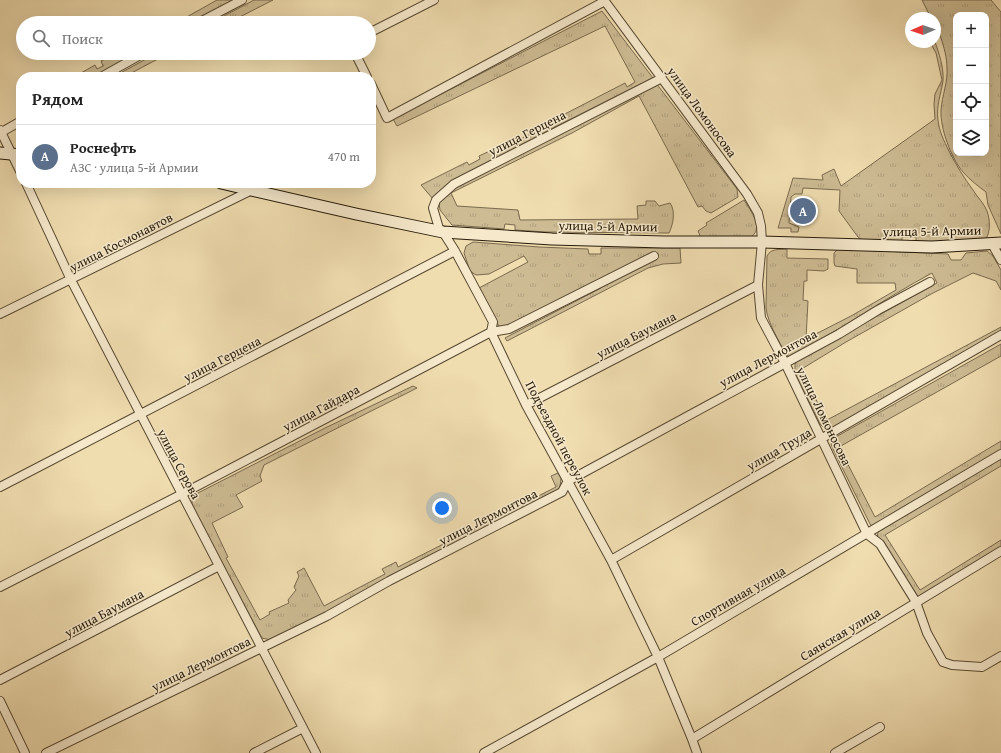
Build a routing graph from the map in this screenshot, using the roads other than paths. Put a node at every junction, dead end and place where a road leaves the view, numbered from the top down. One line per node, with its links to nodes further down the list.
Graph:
1 (242, 0): 4 (street)
2 (434, 0): 5 (street)
3 (604, 0): 10 (street, улица Ломоносова); 11 (street)
4 (211, 16)
5 (376, 29)
6 (131, 60): 8 (street)
7 (358, 60): 9 (street)
8 (109, 72)
9 (364, 72)
10 (662, 78): 20 (street, улица Герцена); 21 (street, улица Ломоносова)
11 (376, 95)
12 (16, 124): 13 (street)
13 (0, 132): 15 (street)
14 (0, 153): 16 (street)
15 (16, 153)
16 (16, 154)
17 (28, 188): 26 (street, улица Серова)
18 (243, 188): 19 (street, улица 5-й Армии)
19 (252, 190): 20 (street, улица 5-й Армии); 26 (street, улица Космонавтов)
20 (441, 232): 21 (street, улица 5-й Армии); 23 (street, Подъездной переулок)
21 (762, 242): 22 (street, улица 5-й Армии); 28 (street, улица Ломоносова)
22 (997, 243): 25 (street)
23 (456, 251): 30 (street, Подъездной переулок); 34 (street, улица Герцена)
24 (654, 256): 30 (street, улица Гайдара)
25 (1001, 260)
26 (71, 280): 29 (street, улица Космонавтов); 34 (street, улица Серова)
27 (930, 282): 32 (street, улица Лермонтова)
28 (758, 285): 32 (street, улица Ломоносова); 33 (street, улица Баумана)
29 (0, 314)
30 (491, 332): 33 (street, Подъездной переулок); 39 (street, улица Гайдара)
31 (1001, 335): 35 (street, улица Труда)
32 (785, 363): 35 (street, улица Ломоносова); 37 (street, улица Лермонтова)
33 (526, 405): 37 (street, Подъездной переулок)
34 (140, 415): 38 (street, улица Герцена); 39 (street, улица Серова)
35 (821, 439): 40 (street, улица Ломоносова); 42 (street, улица Труда)
36 (1001, 454): 40 (street, Спортивная улица)
37 (568, 481): 42 (street, Подъездной переулок); 46 (street, улица Лермонтова)
38 (0, 487)
39 (182, 494): 43 (street, улица Серова); 44 (street, улица Гайдара)
40 (867, 534): 45 (street, улица Ломоносова); 48 (street, Спортивная улица)
41 (1001, 551): 45 (street, Саянская улица)
42 (611, 560): 48 (street, Подъездной переулок)
43 (219, 566): 46 (street, улица Серова); 49 (street, улица Баумана)
44 (0, 587)
45 (916, 602): 47 (street, улица Ломоносова); 53 (street, Саянская улица)
46 (263, 648): 52 (street, улица Серова); 55 (street, улица Лермонтова)
47 (1001, 656)
48 (658, 657): 53 (street, Подъездной переулок); 58 (street, Спортивная улица)
49 (0, 680)
50 (0, 701): 54 (street)
51 (880, 727): 60 (street)
52 (303, 728): 56 (street); 57 (street, улица Серова)
53 (692, 738): 59 (street, Подъездной переулок)
54 (25, 753)
55 (46, 753)
56 (254, 753)
57 (316, 753)
58 (484, 753)
59 (697, 753)
60 (835, 753)

